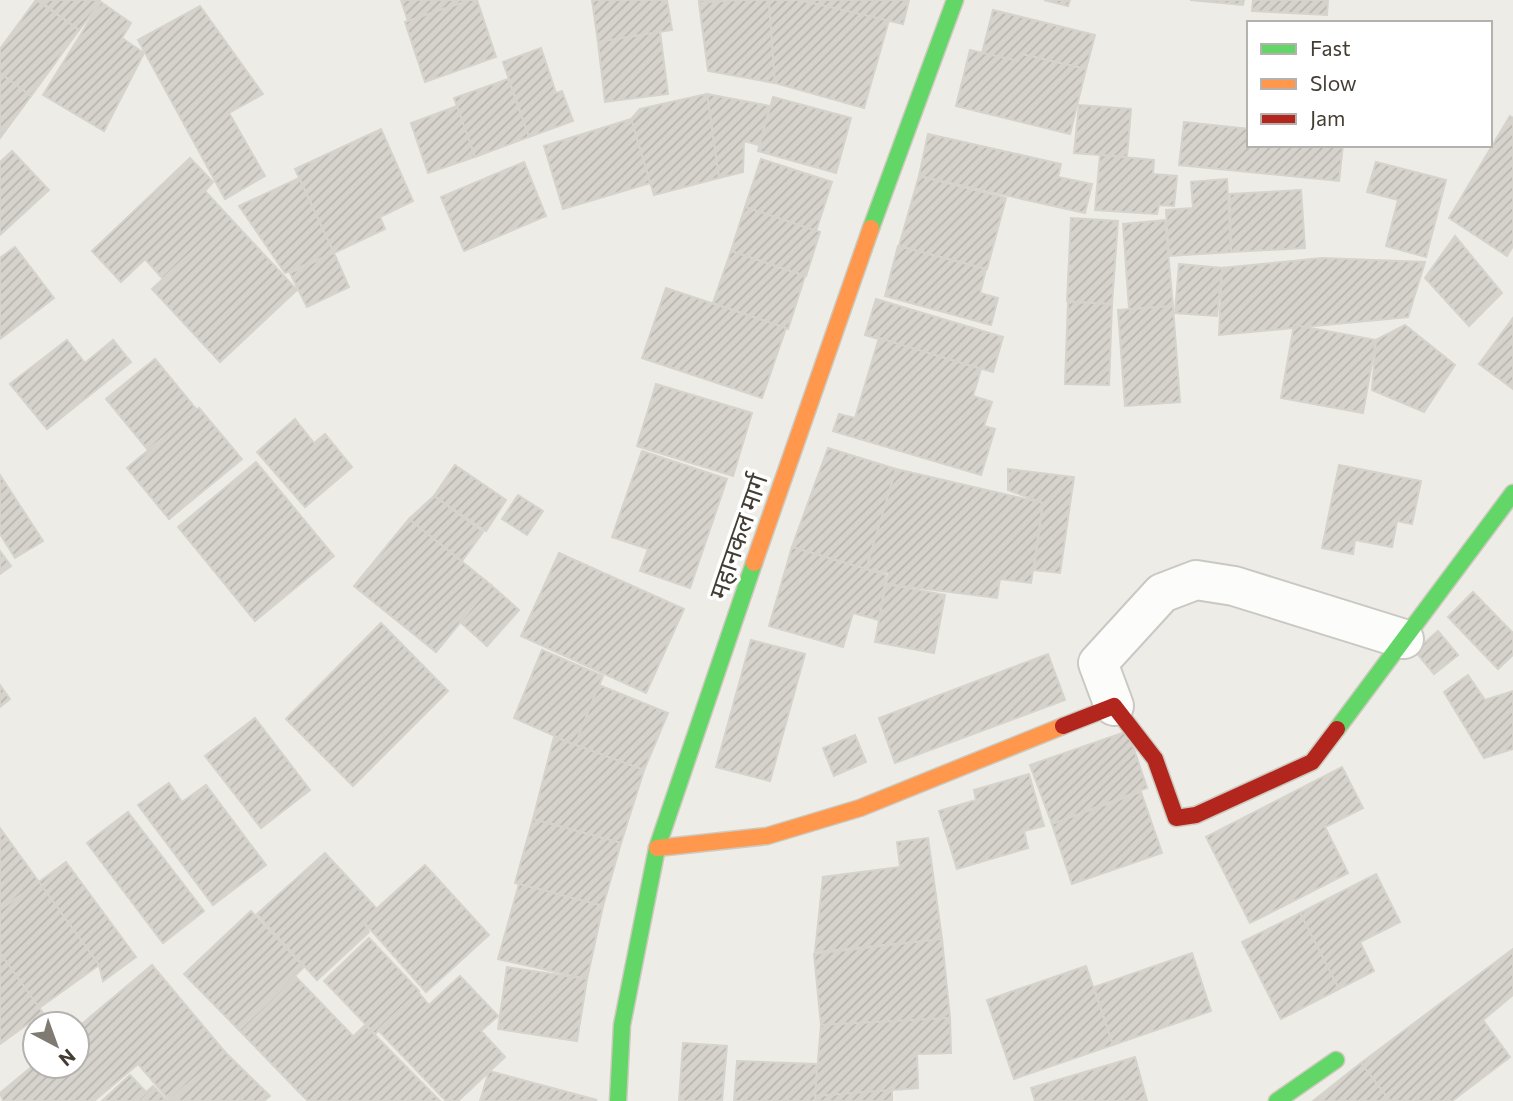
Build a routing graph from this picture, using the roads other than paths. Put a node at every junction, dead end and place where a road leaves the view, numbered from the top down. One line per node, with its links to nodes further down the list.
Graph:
1 (955, 0): 5 (street, महानकल मार्ग)
2 (1513, 493): 3 (street)
3 (1404, 639): 4 (street); 4 (street)
4 (1114, 706): 5 (street)
5 (657, 848): 7 (street, महानकल मार्ग)
6 (1336, 1060): 8 (street)
7 (618, 1101)
8 (1277, 1101)

